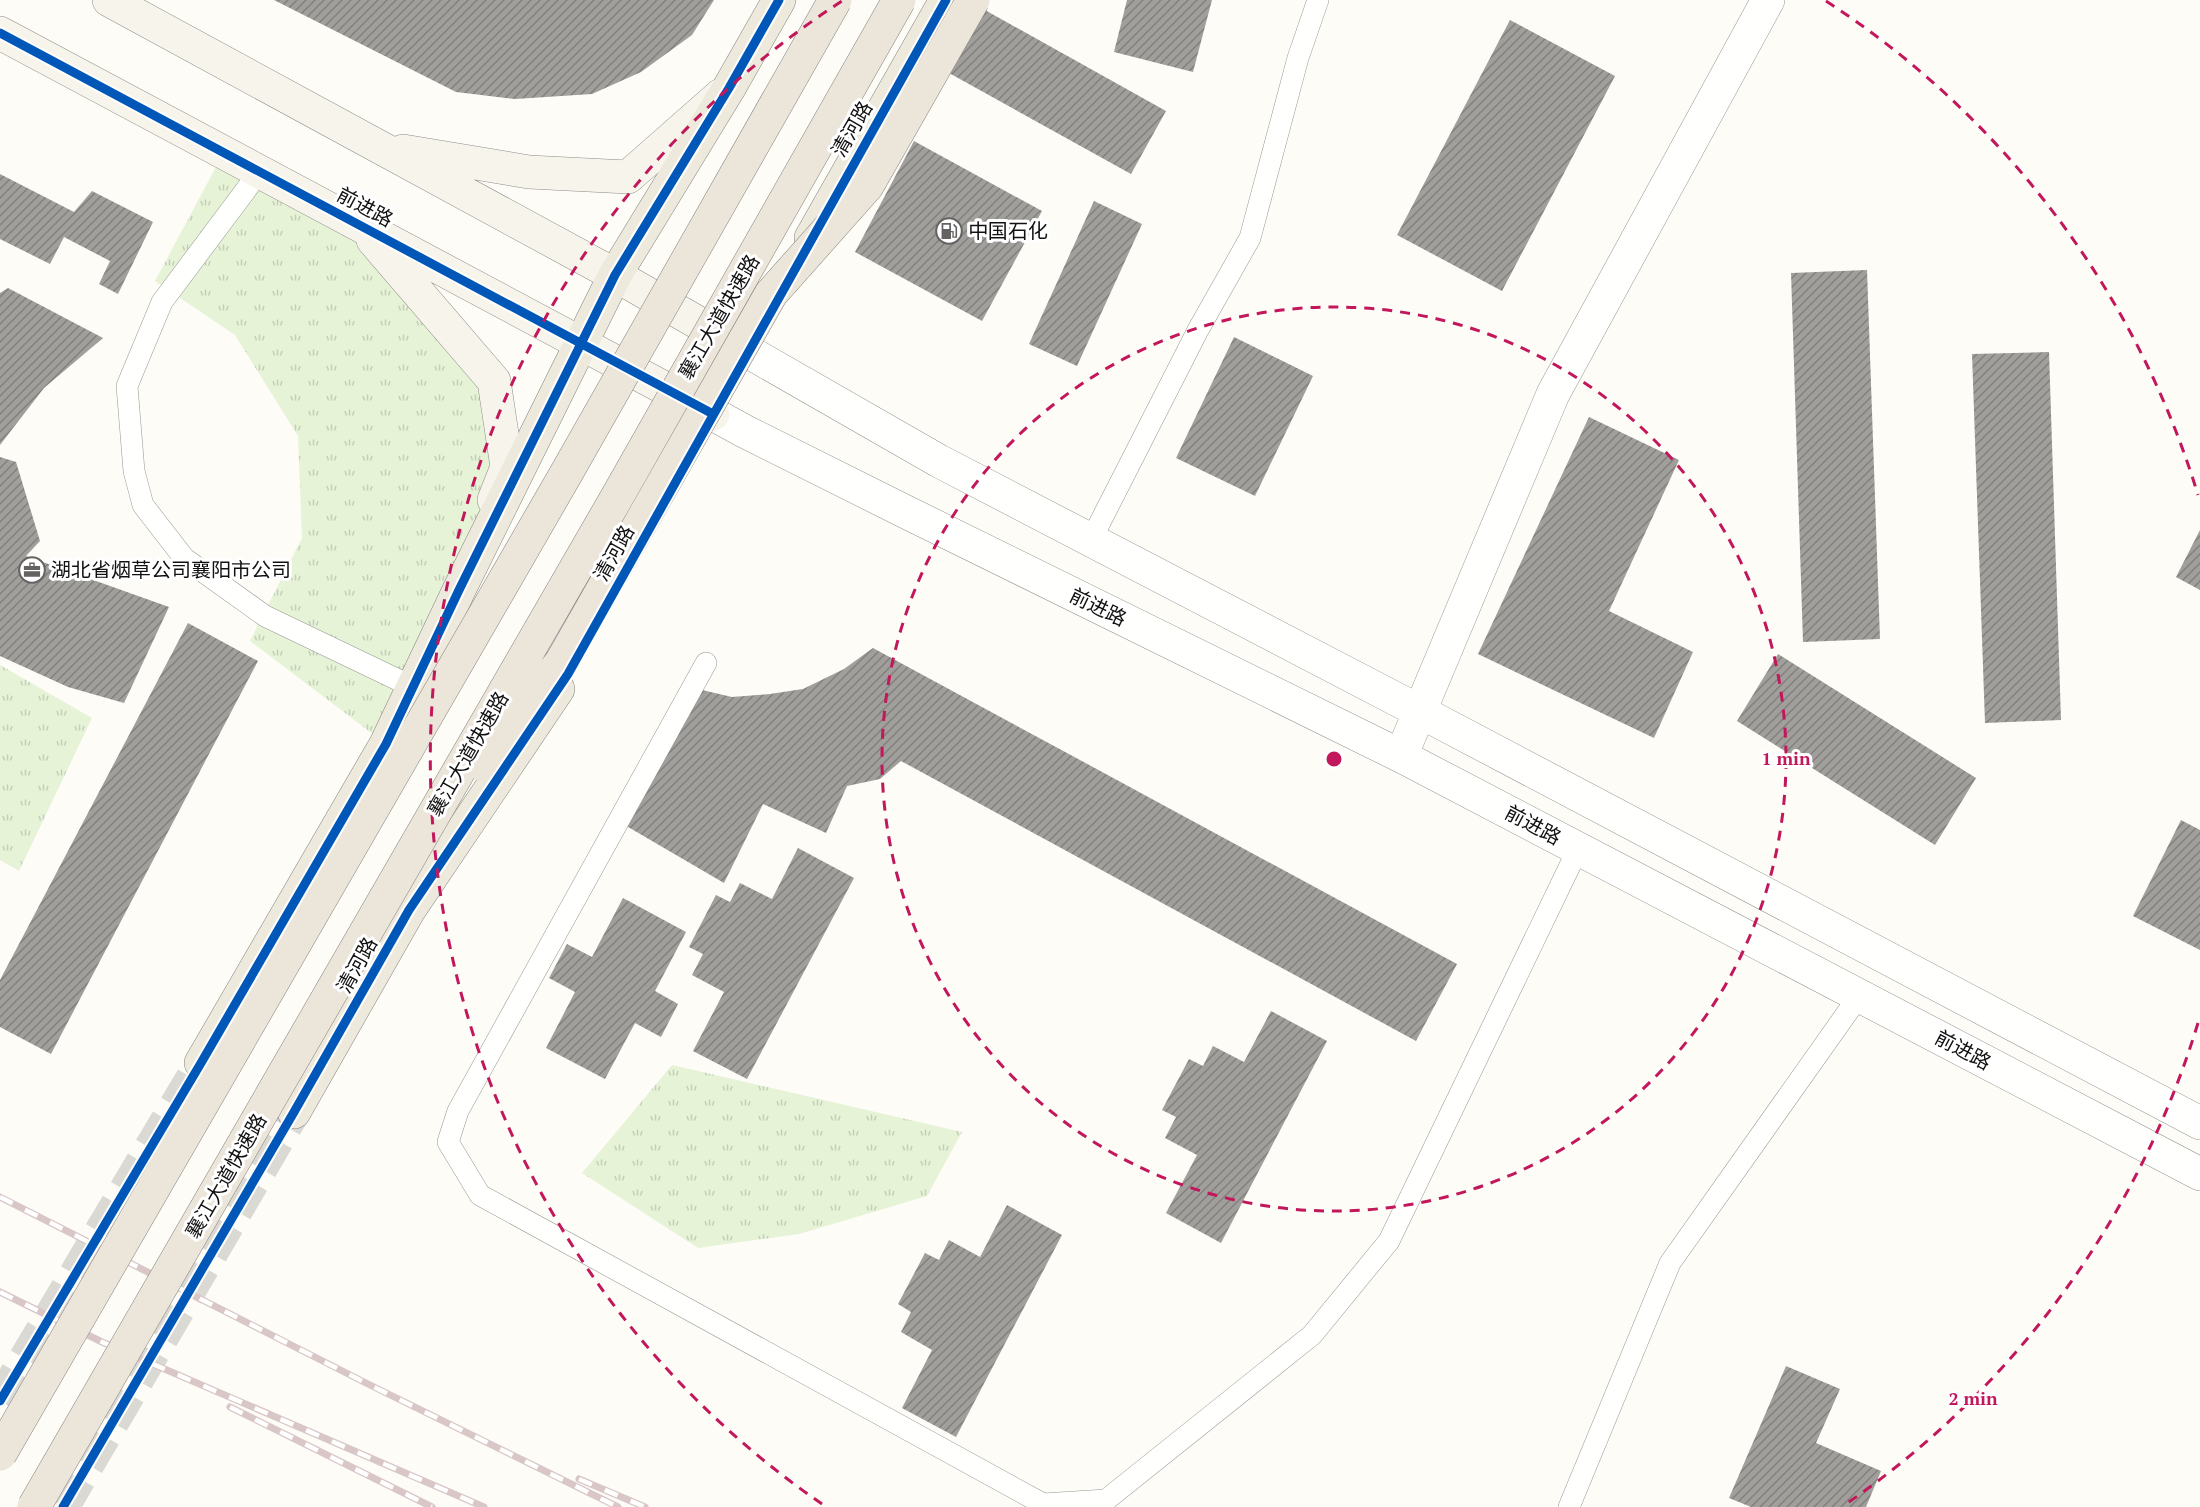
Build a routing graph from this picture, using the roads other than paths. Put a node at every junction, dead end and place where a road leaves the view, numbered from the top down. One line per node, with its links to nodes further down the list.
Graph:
1 (109, 0): 11 (main road)
2 (780, 0): 10 (main road)
3 (835, 0): 31 (highway, bridge)
4 (899, 0): 25 (highway, 襄江大道快速路, bridge)
5 (946, 0): 16 (main road, 清河路)
6 (973, 0): 25 (highway, bridge)
7 (1318, 0): 18 (lane)
8 (1768, 0): 22 (street)
9 (0, 33): 12 (main road, 前进路)
10 (729, 88): 11 (main road); 14 (main road)
11 (376, 146): 14 (main road)
12 (260, 171): 13 (main road, 前进路); 21 (lane)
13 (360, 225): 15 (main road, 前进路); 19 (main road)
14 (615, 275): 15 (main road); 16 (main road)
15 (581, 342): 17 (main road, 前进路); 19 (main road)
16 (747, 351): 17 (main road, 清河路); 18 (street)
17 (713, 414): 23 (street, 前进路); 28 (main road, 清河路)
18 (1091, 540): 22 (street)
19 (459, 590): 21 (main road)
20 (706, 663): 24 (lane)
21 (413, 687): 27 (main road)
22 (1419, 711): 23 (street); 29 (street)
23 (1401, 756): 24 (street, 前进路)
24 (1578, 849): 26 (street, 前进路)
25 (405, 866): 32 (highway, 襄江大道快速路, bridge)
26 (1859, 996): 30 (street, 前进路); 33 (lane)
27 (201, 1063)
28 (294, 1112)
29 (2200, 1123)
30 (2200, 1174)
31 (0, 1454)
32 (34, 1507)
33 (1569, 1507)

